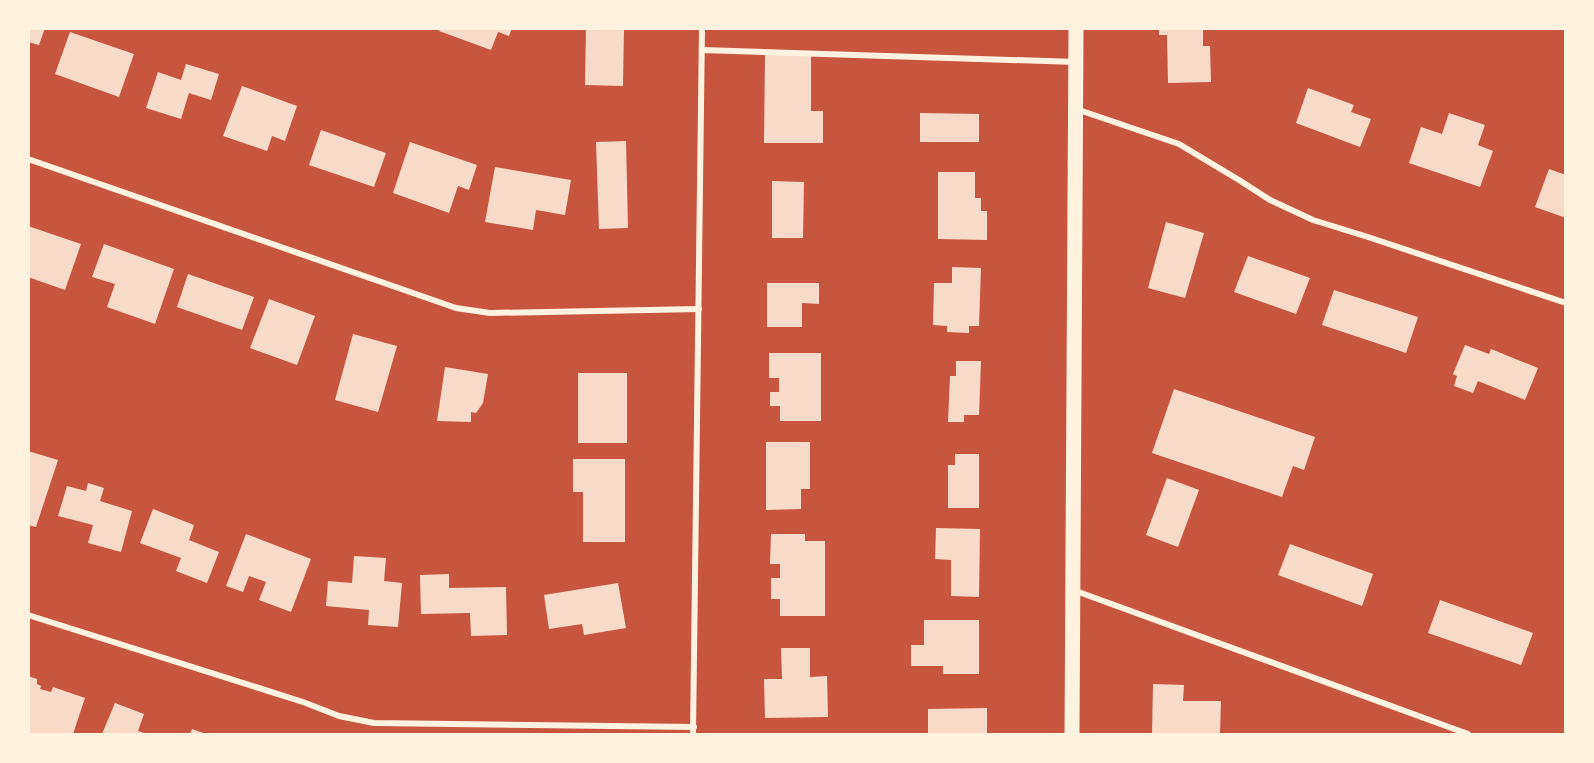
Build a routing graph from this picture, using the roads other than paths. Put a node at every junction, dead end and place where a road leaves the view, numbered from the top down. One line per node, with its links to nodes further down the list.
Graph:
1 (702, 28): 3 (street)
2 (1076, 28): 4 (main road)
3 (702, 50): 4 (street); 8 (street)
4 (1076, 62): 5 (main road)
5 (1076, 108): 7 (street); 9 (main road)
6 (28, 159): 8 (street)
7 (1566, 303)
8 (699, 309): 11 (street)
9 (1073, 590): 12 (main road); 13 (street)
10 (28, 615): 11 (street)
11 (694, 731)
12 (1072, 735)
13 (1468, 735)

